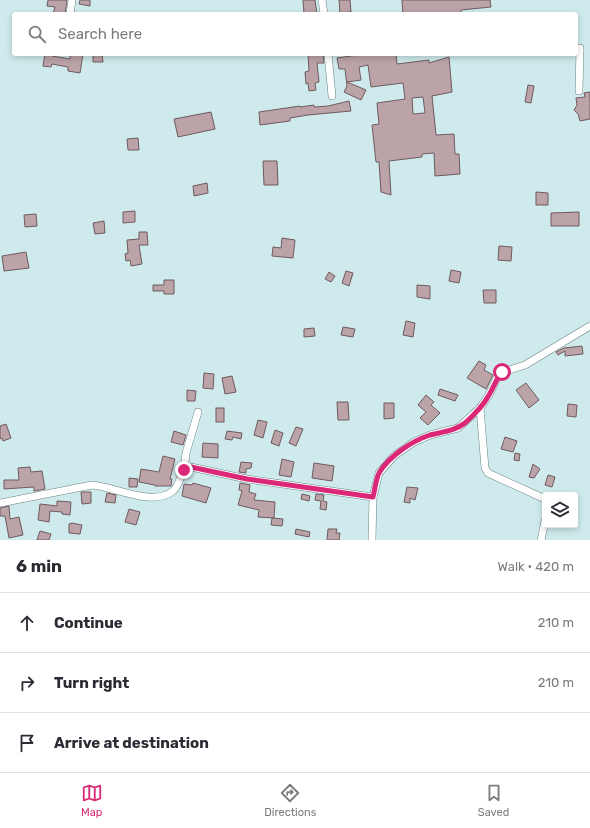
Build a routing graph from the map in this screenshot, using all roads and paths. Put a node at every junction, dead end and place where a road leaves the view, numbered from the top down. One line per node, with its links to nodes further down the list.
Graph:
1 (72, 0): 3 (street)
2 (322, 0): 4 (street)
3 (70, 12)
4 (324, 12)
5 (580, 48): 7 (street)
6 (328, 56): 8 (street)
7 (579, 92)
8 (332, 96)
9 (590, 326): 10 (street)
10 (480, 408): 13 (street); 14 (street)
11 (198, 412): 12 (street)
12 (184, 470): 13 (street); 15 (street)
13 (373, 497): 17 (street)
14 (542, 498)
15 (0, 503)
16 (544, 528): 18 (street)
17 (372, 540)
18 (541, 540)

